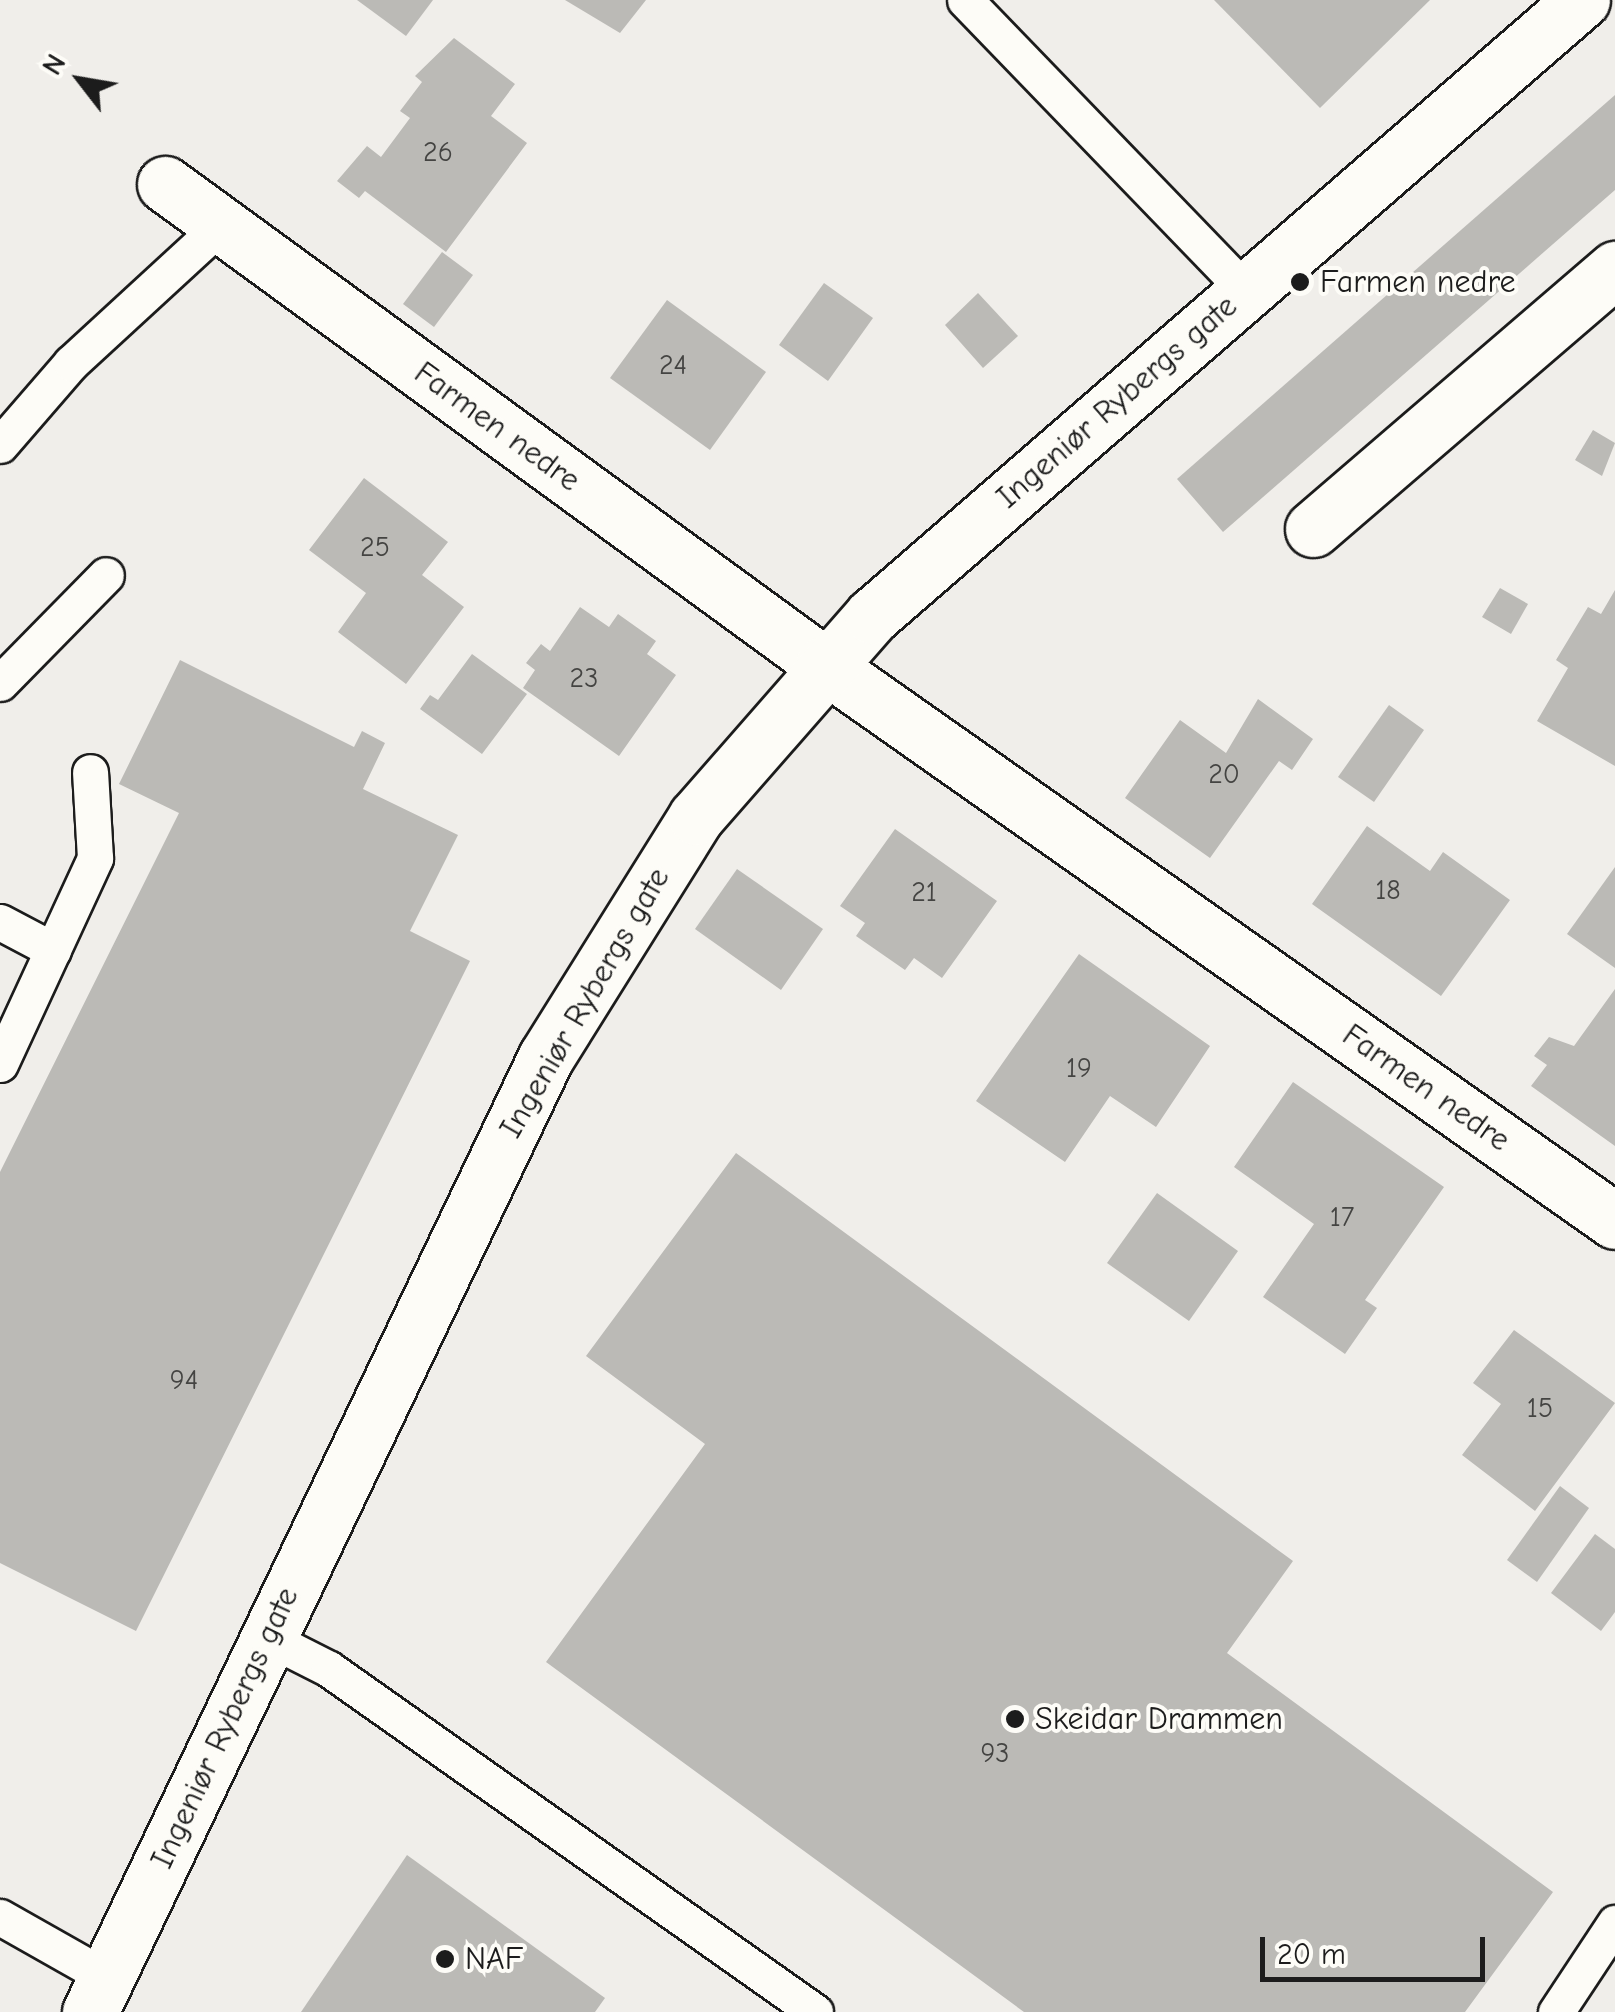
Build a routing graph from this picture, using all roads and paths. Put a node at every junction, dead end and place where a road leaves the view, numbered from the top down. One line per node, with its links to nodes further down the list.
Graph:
1 (965, 0): 6 (lane)
2 (1582, 0): 6 (street, Ingeniør Rybergs gate)
3 (165, 184): 4 (street, Farmen nedre)
4 (220, 226): 7 (lane); 10 (street, Farmen nedre)
5 (1615, 269): 8 (street)
6 (1246, 291): 10 (street, Ingeniør Rybergs gate)
7 (0, 446)
8 (1313, 529)
9 (106, 575): 11 (lane)
10 (823, 664): 16 (street, Farmen nedre); 17 (street, Ingeniør Rybergs gate)
11 (0, 683)
12 (90, 772): 14 (lane)
13 (0, 922): 14 (lane)
14 (52, 950): 15 (lane)
15 (0, 1064)
16 (1615, 1222)
17 (268, 1638): 20 (street, Ingeniør Rybergs gate); 21 (lane)
18 (0, 1917): 20 (lane)
19 (1615, 1923): 22 (lane)
20 (98, 1995)
21 (815, 2012)
22 (1556, 2012)

